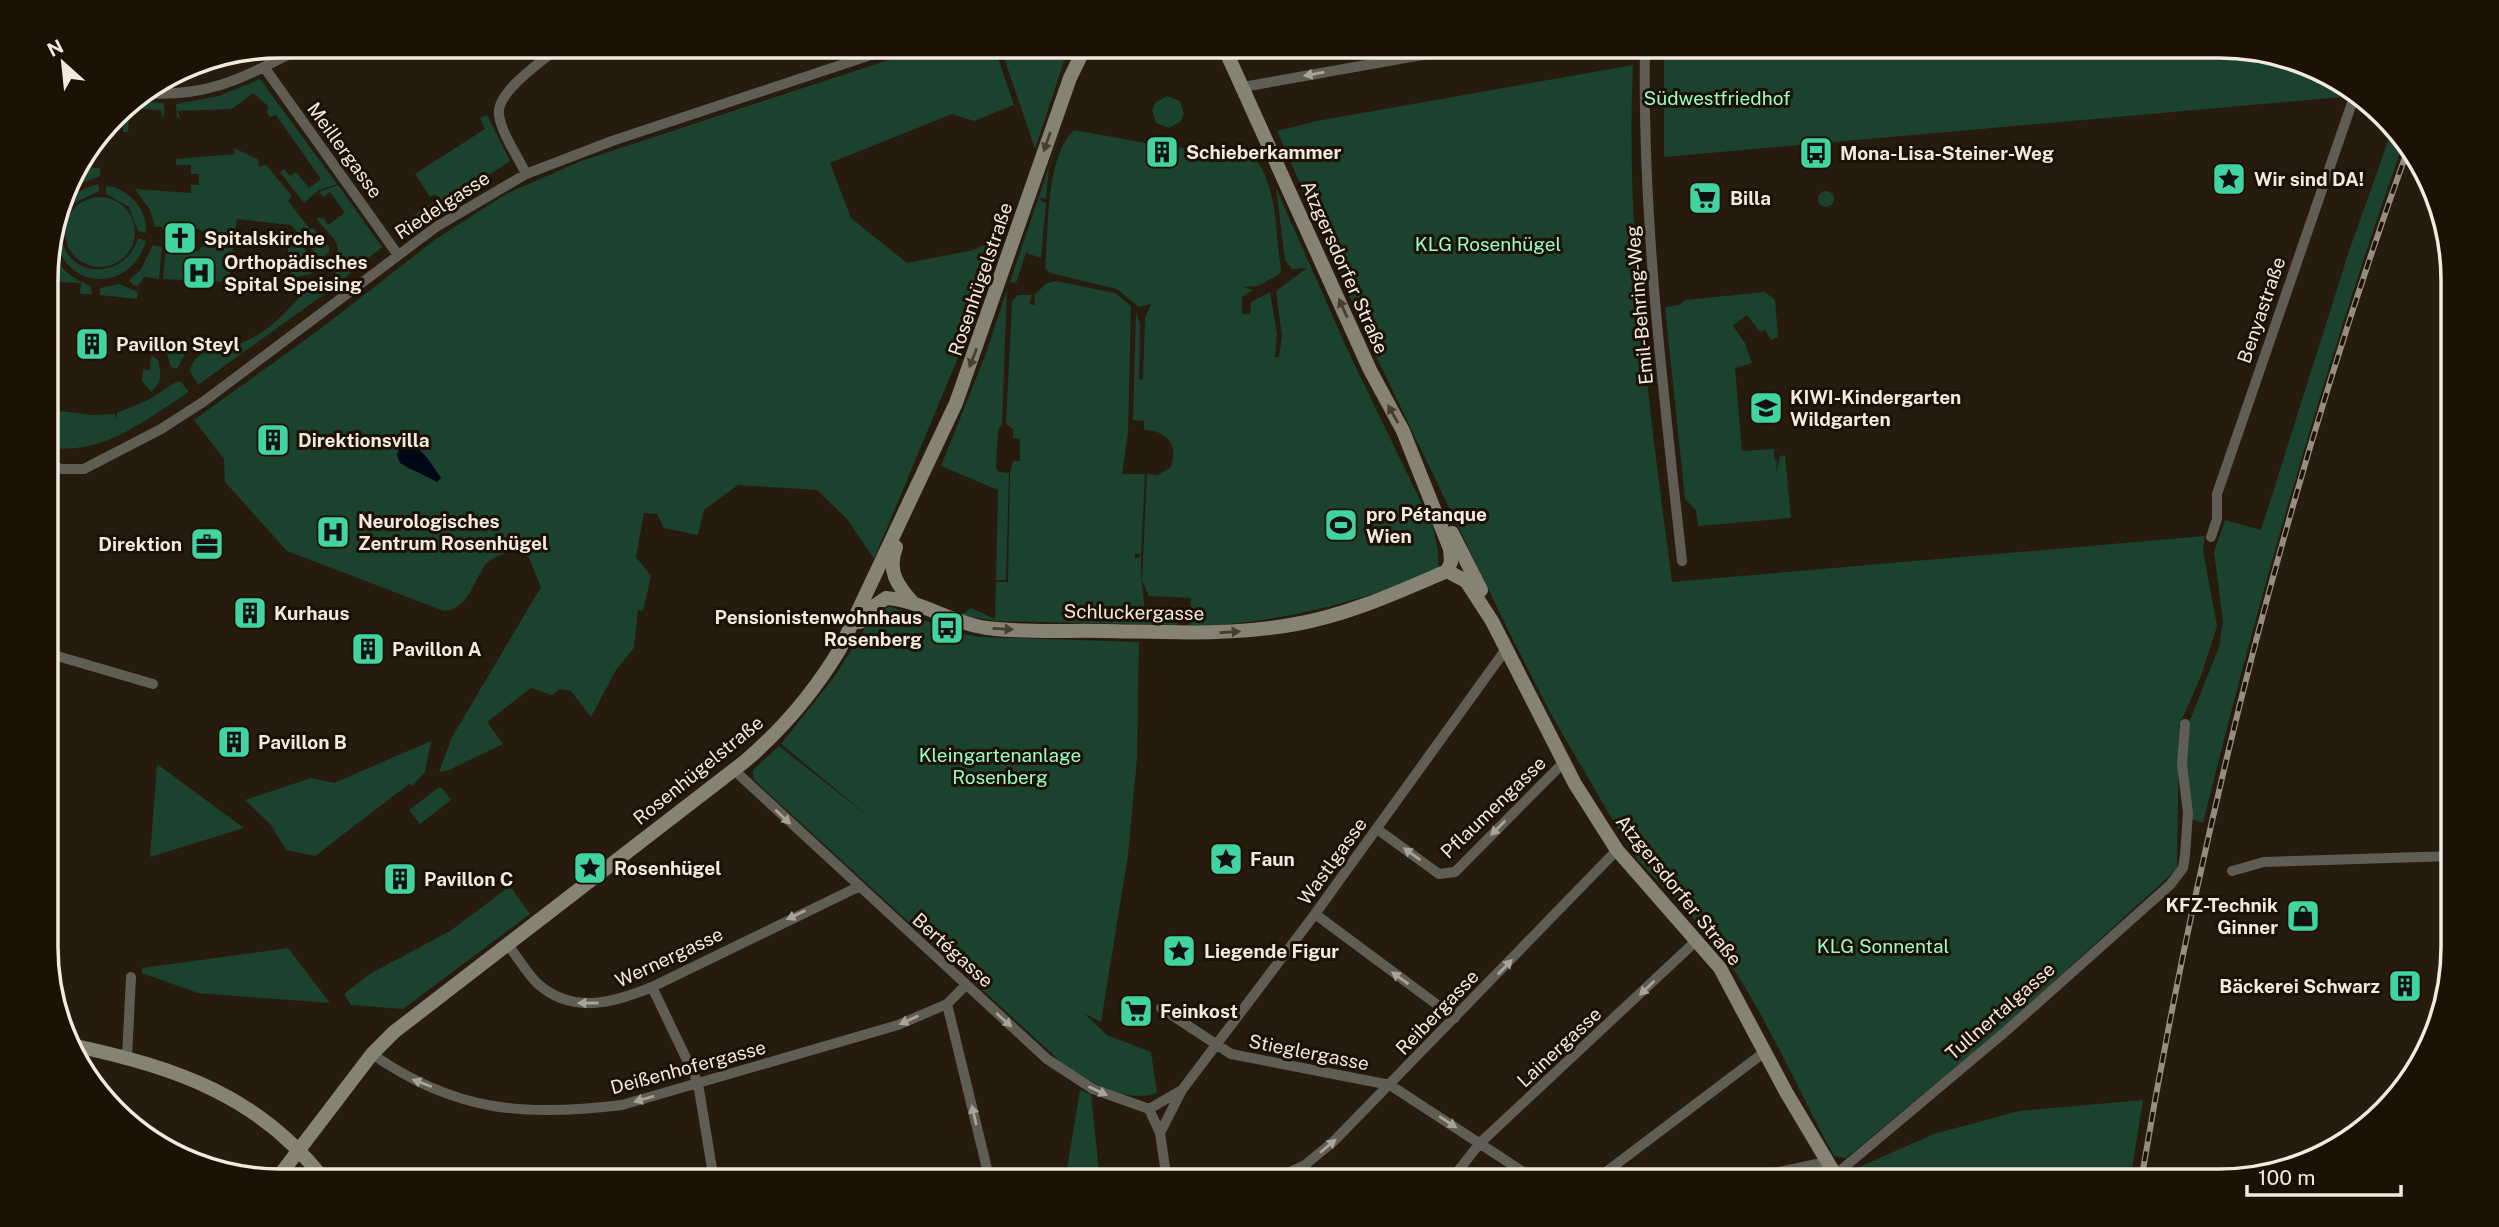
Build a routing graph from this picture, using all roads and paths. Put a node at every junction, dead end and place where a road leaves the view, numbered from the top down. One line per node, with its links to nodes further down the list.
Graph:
1 (281, 58): 8 (street)
2 (548, 58): 12 (street)
3 (864, 58): 12 (street, Riedelgasse)
4 (1080, 58): 15 (main road, Rosenhügelstraße, one-way to 15)
5 (1229, 58): 9 (main road, Atzgersdorfer Straße)
6 (1409, 58): 9 (street, one-way to 9)
7 (1645, 58): 18 (street, Emil-Behring-Weg)
8 (264, 66): 10 (street); 13 (street, Meillergasse)
9 (1243, 87): 16 (main road, Atzgersdorfer Straße, one-way to 9)
10 (161, 93)
11 (2352, 103): 17 (street, Benyastraße)
12 (526, 174): 13 (street, Riedelgasse)
13 (398, 255): 14 (street, Riedelgasse)
14 (58, 468)
15 (923, 478): 20 (main road); 22 (main road, Rosenhügelstraße)
16 (1433, 503): 19 (main road, Atzgersdorfer Straße); 21 (main road, Atzgersdorfer Straße)
17 (2211, 537)
18 (1682, 561)
19 (1447, 571): 20 (main road, Schluckergasse, one-way to 19); 21 (main road, Atzgersdorfer Straße)
20 (914, 604): 22 (main road, Schluckergasse)
21 (1492, 621): 23 (main road, Atzgersdorfer Straße)
22 (840, 649): 28 (main road, Rosenhügelstraße)
23 (1506, 649): 27 (main road, Atzgersdorfer Straße); 29 (street, Wastlgasse)
24 (58, 656): 25 (street)
25 (153, 684)
26 (2185, 724): 67 (street, Tullnertalgasse)
27 (1564, 762): 29 (street, Pflaumengasse, one-way to 29); 30 (main road, Atzgersdorfer Straße)
28 (734, 770): 33 (street, Bertégasse, one-way to 33); 36 (main road, Rosenhügelstraße)
29 (1377, 828): 34 (street, Wastlgasse)
30 (1617, 850): 35 (main road, Atzgersdorfer Straße); 42 (street, Reibergasse, one-way to 30)
31 (2441, 856): 32 (street)
32 (2232, 870)
33 (858, 887): 38 (street, Bertégasse); 39 (street, Wernergasse, one-way to 39)
34 (1315, 914): 42 (street, one-way to 34); 44 (street, Wastlgasse)
35 (1696, 941): 45 (main road, Atzgersdorfer Straße); 53 (street, Lainergasse, one-way to 53)
36 (507, 944): 39 (street, Wernergasse, one-way to 36); 46 (main road, Rosenhügelstraße)
37 (131, 977): 47 (street)
38 (967, 985): 40 (street, Deißenhofergasse); 51 (street, Bertégasse, one-way to 51)
39 (652, 987): 48 (street)
40 (947, 1004): 48 (street, Deißenhofergasse, one-way to 48); 59 (street, one-way to 40)
41 (1161, 1008): 44 (street, Stieglergasse)
42 (1455, 1018): 49 (street, Reibergasse)
43 (83, 1047): 47 (main road)
44 (1216, 1047): 49 (street, Stieglergasse); 50 (street, Wastlgasse)
45 (1766, 1051): 55 (main road, Atzgersdorfer Straße); 64 (street)
46 (372, 1055): 48 (street, Deißenhofergasse, one-way to 46); 54 (main road, Rosenhügelstraße)
47 (127, 1057): 54 (main road)
48 (698, 1083): 58 (street)
49 (1390, 1085): 53 (street, Stieglergasse, one-way to 53); 61 (street, Reibergasse, one-way to 49)
50 (1182, 1090): 51 (street, Wastlgasse); 52 (street, Wastlgasse)
51 (1149, 1109): 52 (street)
52 (1160, 1133): 60 (street)
53 (1480, 1143): 62 (street, Lainergasse); 63 (street, Stieglergasse)
54 (299, 1150): 56 (main road, Rosenhügelstraße); 57 (main road)
55 (1826, 1161): 65 (street); 66 (main road, Atzgersdorfer Straße)
56 (285, 1169)
57 (315, 1169)
58 (712, 1169)
59 (987, 1169)
60 (1165, 1169)
61 (1296, 1169)
62 (1459, 1169)
63 (1519, 1169)
64 (1610, 1169)
65 (1790, 1169)
66 (1831, 1169)
67 (1847, 1169)

